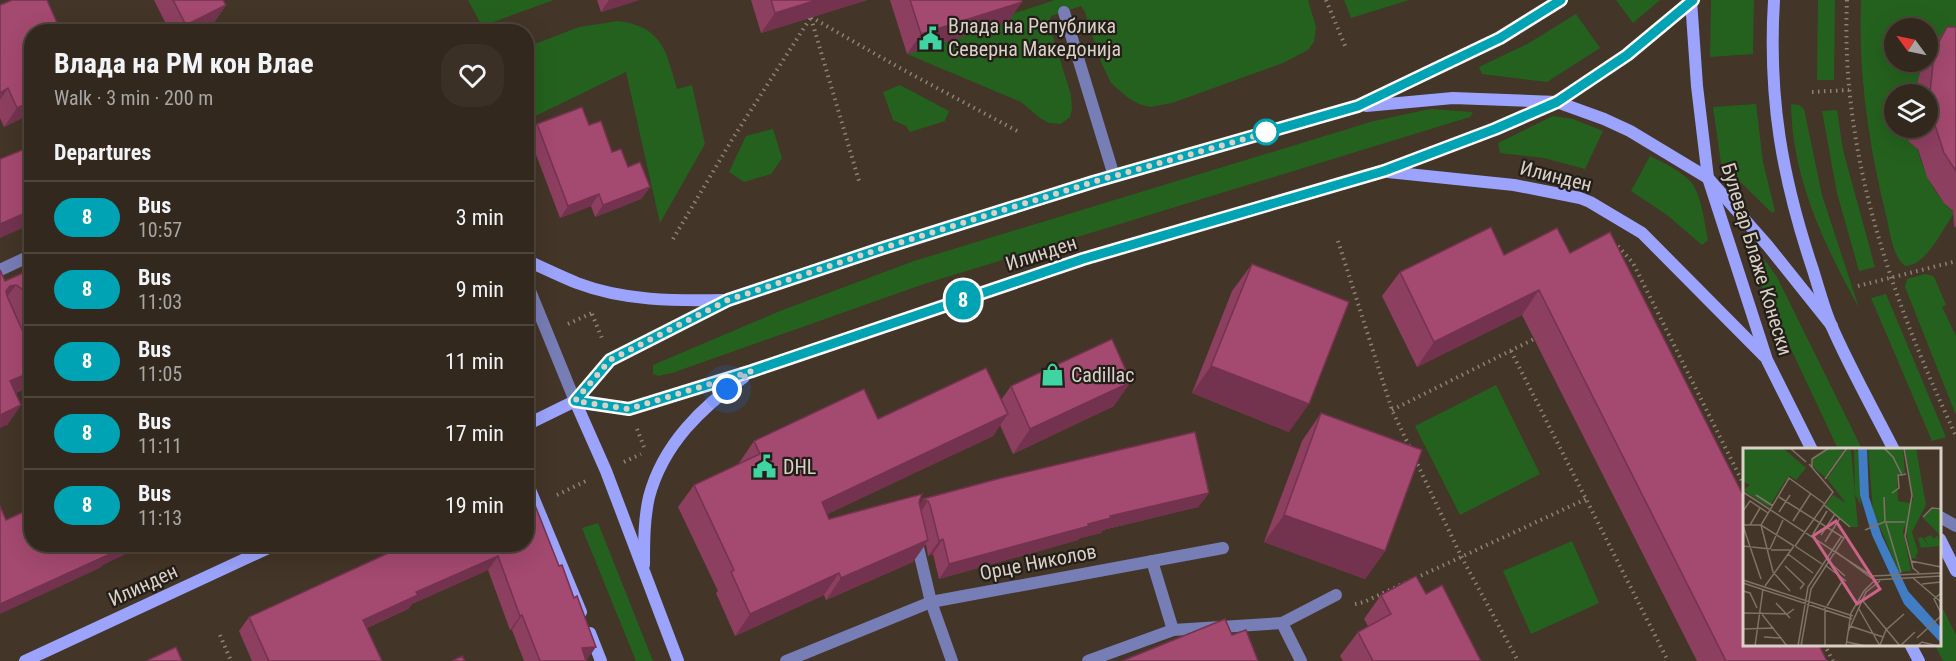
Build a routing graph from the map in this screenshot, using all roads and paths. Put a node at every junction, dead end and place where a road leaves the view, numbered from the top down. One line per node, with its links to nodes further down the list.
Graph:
1 (1326, 0): 8 (path)
2 (1561, 0): 12 (street)
3 (1774, 0): 32 (street)
4 (1847, 0): 9 (path)
5 (1692, 1): 11 (street, Илинден); 16 (street, Булевар Блаже Конески)
6 (1064, 12): 15 (street)
7 (811, 17): 13 (path); 17 (path); 18 (path)
8 (1346, 48)
9 (1849, 90): 10 (path); 25 (path)
10 (1812, 92)
11 (1557, 102): 12 (street); 14 (street, Илинден); 16 (street)
12 (1358, 106): 15 (street)
13 (1019, 132)
14 (1384, 171): 36 (street, Илинден); 37 (street, Илинден)
15 (1114, 176): 31 (street)
16 (1708, 178): 32 (street); 36 (street, Булевар Блаже Конески)
17 (859, 181)
18 (673, 239)
19 (1338, 241): 39 (path)
20 (1614, 241): 26 (path)
21 (24, 259): 24 (street)
22 (1953, 262): 25 (path)
23 (534, 264): 29 (street)
24 (0, 270)
25 (1890, 276): 27 (path); 41 (path)
26 (1644, 285): 28 (path); 44 (path)
27 (1858, 286)
28 (1634, 290)
29 (622, 294): 31 (street); 33 (path)
30 (534, 300): 33 (street)
31 (728, 300): 38 (street)
32 (1832, 326): 43 (street)
33 (548, 333): 38 (street)
34 (1534, 339): 35 (path)
35 (1511, 351): 39 (path); 46 (path)
36 (1767, 360): 42 (street, Булевар Блаже Конески)
37 (752, 371): 38 (street, Илинден); 56 (street)
38 (575, 401): 40 (street); 56 (street)
39 (1392, 411): 53 (path)
40 (534, 421)
41 (1956, 436)
42 (1811, 448)
43 (1893, 448)
44 (1743, 483)
45 (534, 499): 67 (street)
46 (1586, 499): 53 (path); 74 (path)
47 (1941, 518): 49 (street)
48 (912, 522): 58 (street)
49 (1956, 526)
50 (1941, 541): 55 (street)
51 (1223, 548): 54 (street, Орце Николов)
52 (261, 552): 65 (street, Илинден)
53 (1461, 556): 59 (path); 73 (path)
54 (1152, 561): 58 (street, Орце Николов); 61 (street)
55 (1956, 571)
56 (644, 576): 68 (street)
57 (1336, 595): 60 (street)
58 (930, 602): 69 (street, Орце Николов); 70 (street)
59 (1354, 604)
60 (1282, 623): 61 (street); 72 (street)
61 (1173, 630): 71 (street)
62 (220, 635): 66 (path)
63 (1825, 646): 75 (path)
64 (1912, 646): 76 (street)
65 (26, 661)
66 (231, 661)
67 (602, 661)
68 (678, 661)
69 (786, 661)
70 (952, 661)
71 (1088, 661)
72 (1301, 661)
73 (1518, 661)
74 (1668, 661)
75 (1833, 661)
76 (1919, 661)

